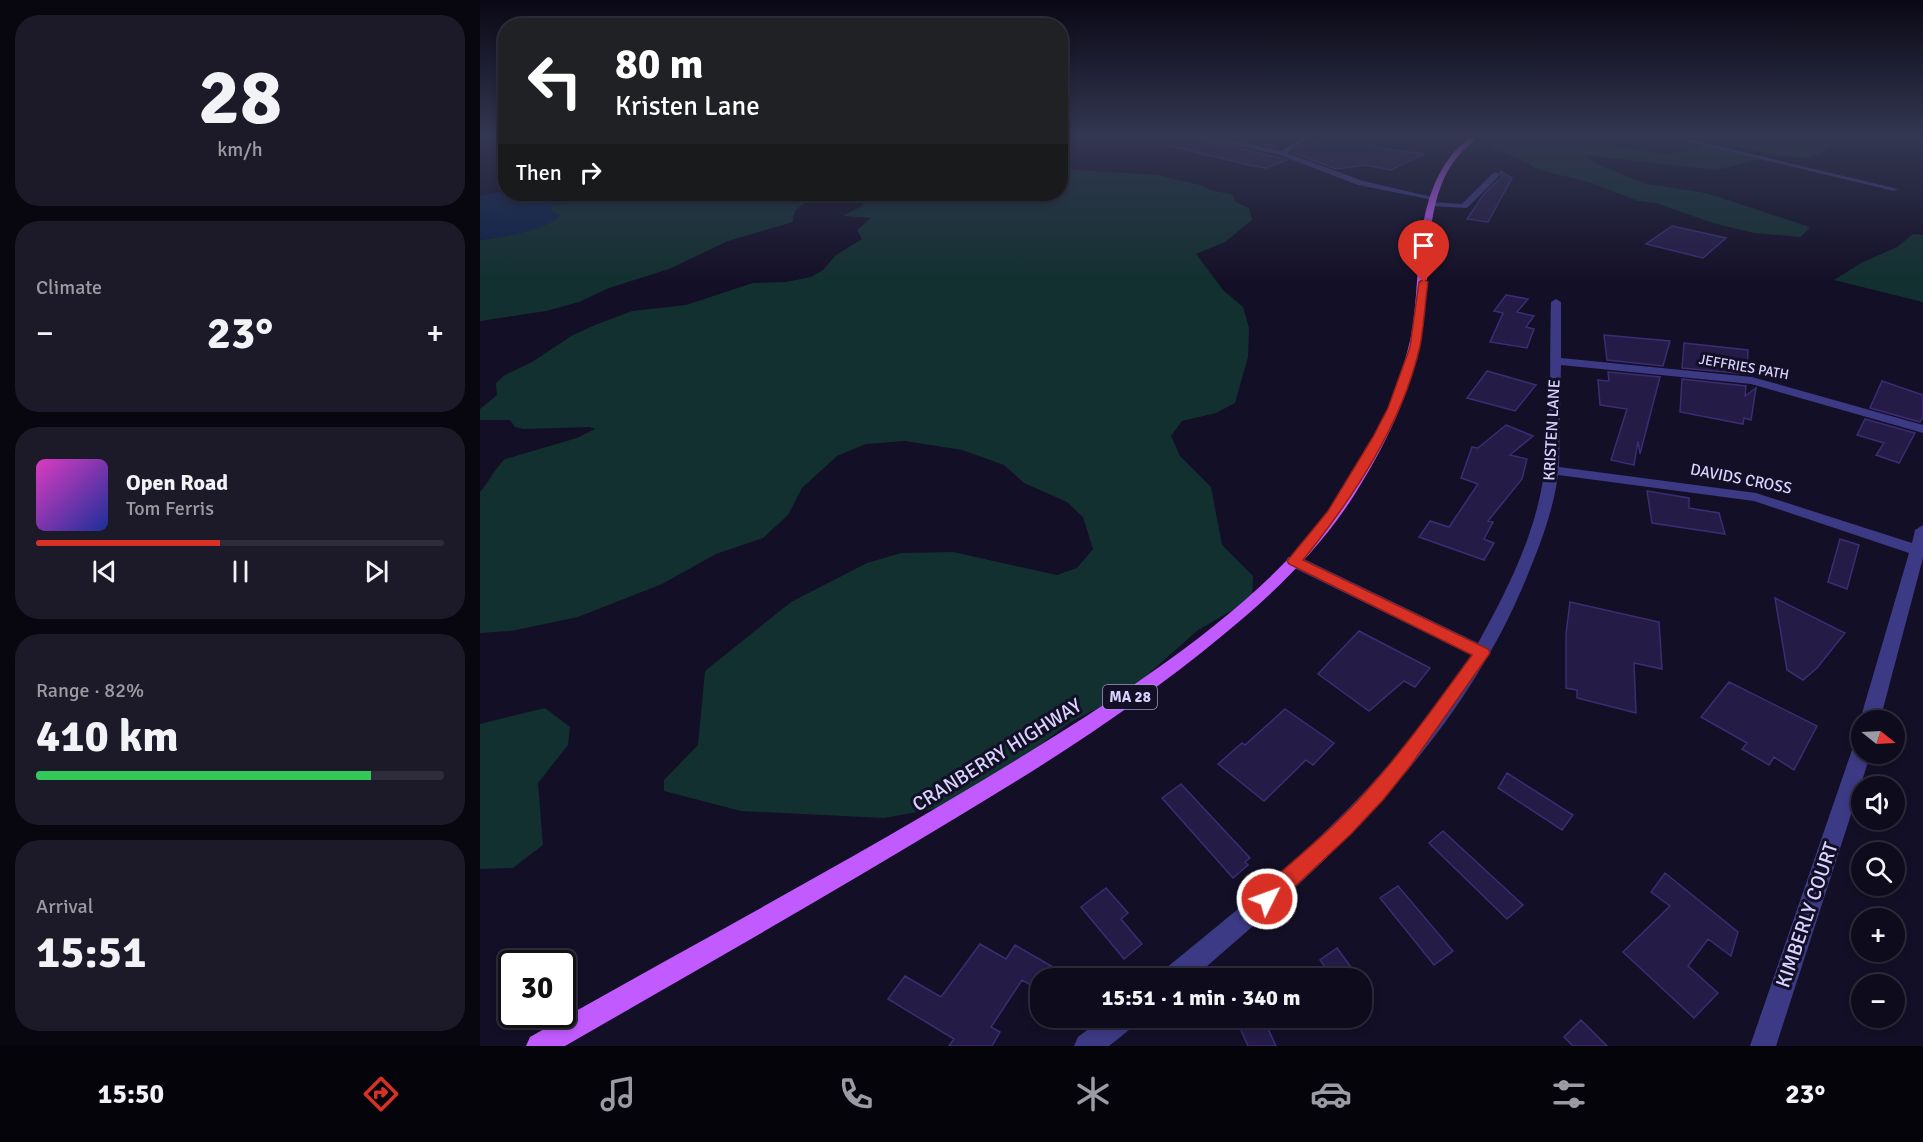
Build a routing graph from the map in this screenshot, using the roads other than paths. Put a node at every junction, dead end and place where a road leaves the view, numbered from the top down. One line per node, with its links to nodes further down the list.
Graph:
1 (1373, 186): 6 (street)
2 (1439, 186): 6 (main road, CRANBERRY HIGHWAY / MA 28)
3 (1485, 186): 6 (street)
4 (1879, 186): 5 (street)
5 (1894, 189)
6 (1434, 196): 13 (main road, CRANBERRY HIGHWAY / MA 28)
7 (1556, 302): 8 (street, KRISTEN LANE)
8 (1556, 361): 9 (street, JEFFRIES PATH); 10 (street, KRISTEN LANE)
9 (1923, 429)
10 (1552, 470): 12 (street, DAVIDS CROSS); 14 (street, KRISTEN LANE)
11 (1923, 530): 12 (street)
12 (1917, 550): 15 (street)
13 (1294, 561): 14 (street); 19 (main road, CRANBERRY HIGHWAY / MA 28)
14 (1482, 653): 17 (street, KRISTEN LANE)
15 (1873, 710)
16 (1857, 764): 21 (street, KIMBERLY COURT)
17 (1185, 968)
18 (1111, 1028): 20 (street)
19 (539, 1046)
20 (1087, 1046)
21 (1763, 1046)

